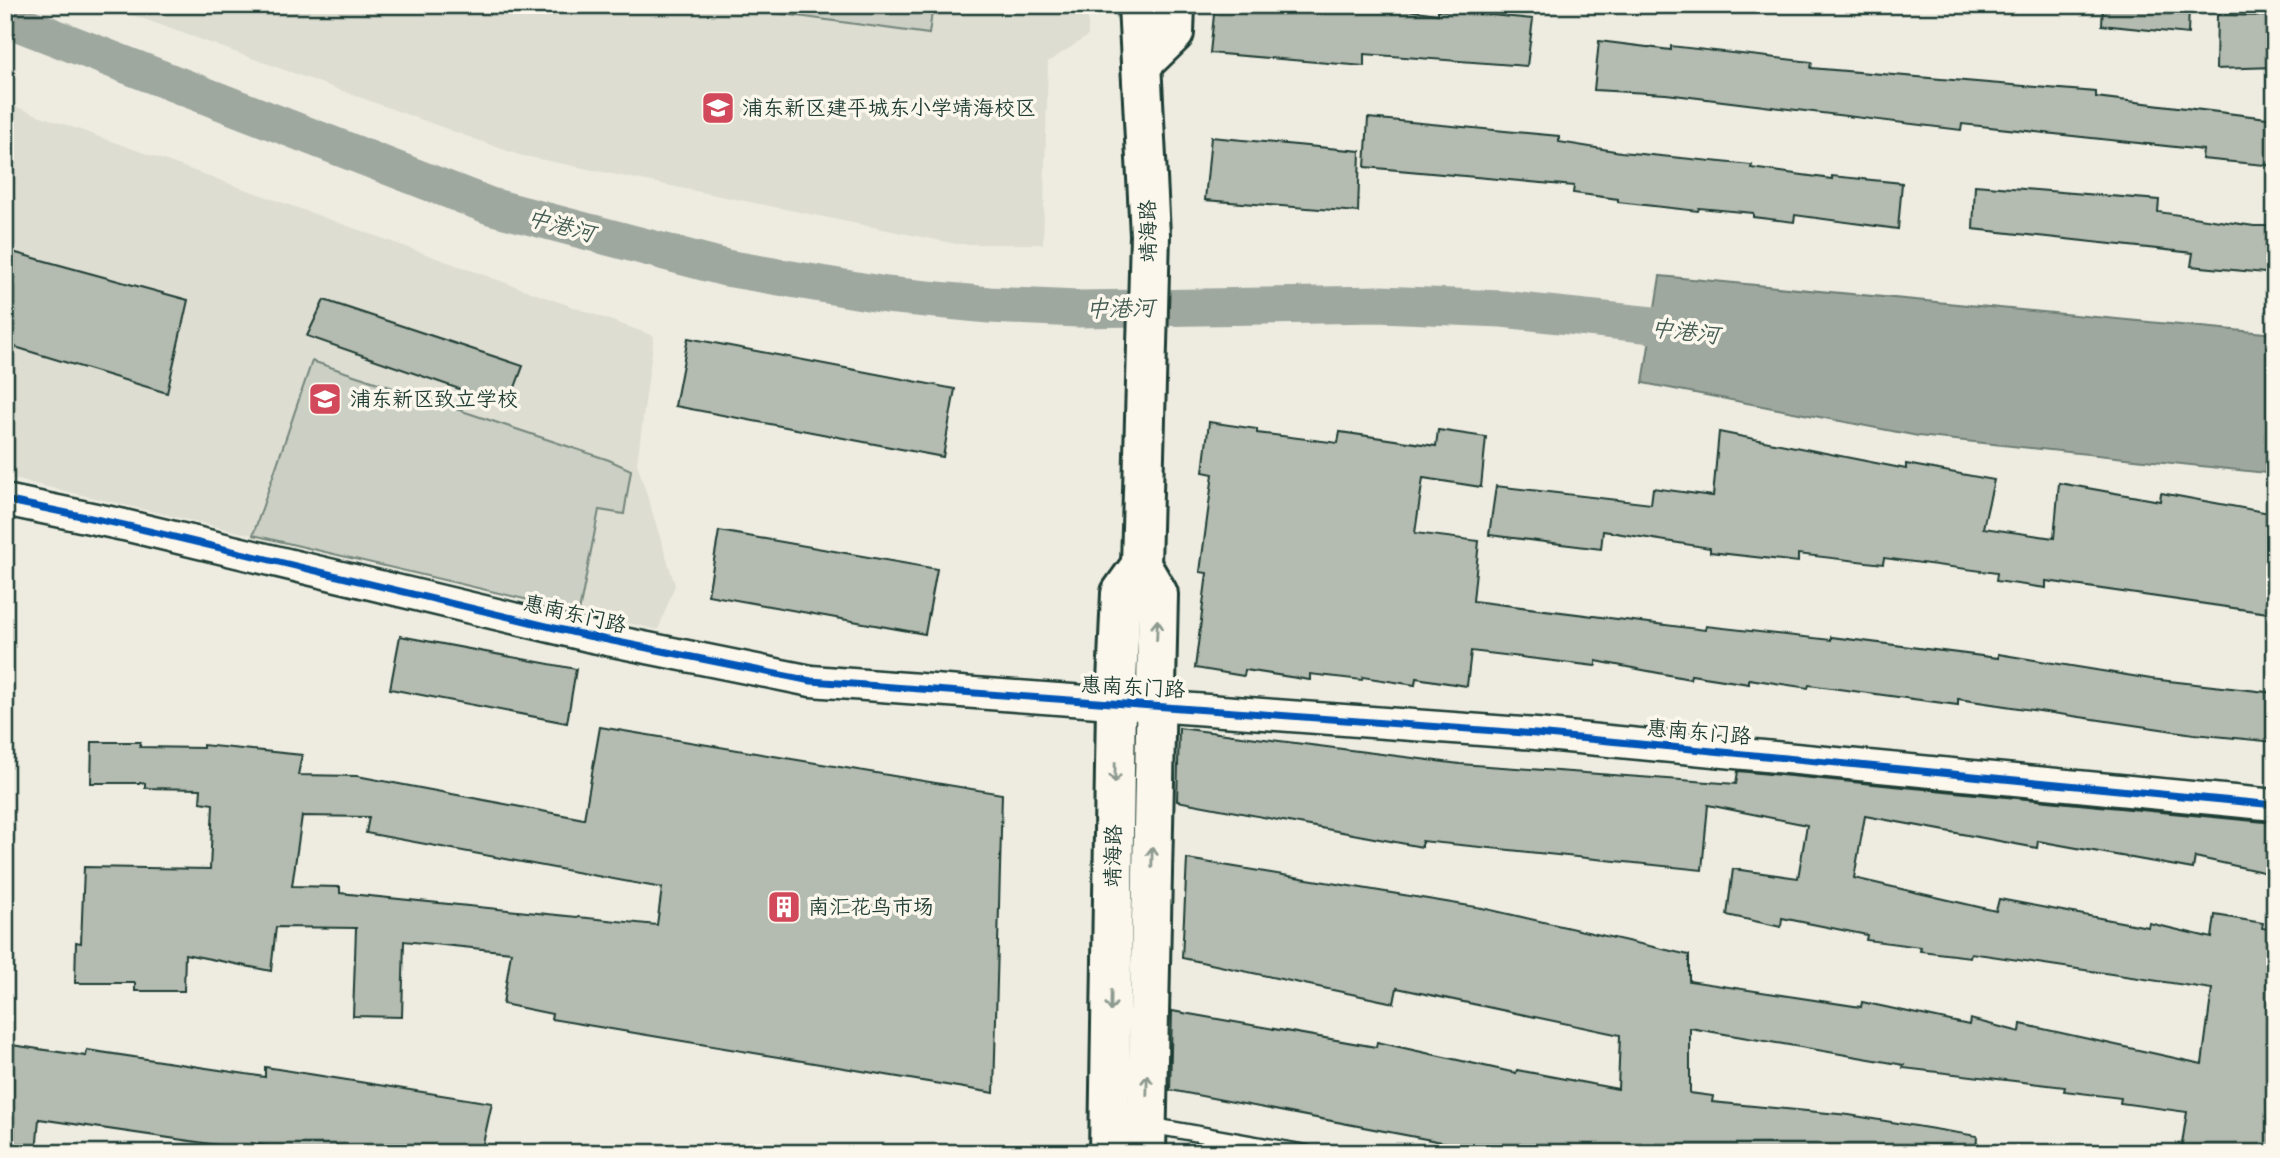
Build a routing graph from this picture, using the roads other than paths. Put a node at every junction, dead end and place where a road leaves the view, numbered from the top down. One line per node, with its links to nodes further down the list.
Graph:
1 (1138, 5): 3 (main road, 靖海路)
2 (1175, 5): 3 (main road)
3 (1141, 65): 5 (main road, 靖海路)
4 (5, 500): 6 (street, 惠南东门路)
5 (1140, 565): 6 (main road, 靖海路); 7 (main road, 靖海路, one-way to 5)
6 (1116, 705): 7 (street, 惠南东门路); 10 (main road, 靖海路, one-way to 10)
7 (1155, 705): 8 (street, 惠南东门路); 9 (main road, 靖海路, one-way to 7)
8 (2275, 805)
9 (1146, 1139): 11 (lane)
10 (1109, 1153)
11 (1306, 1153)

